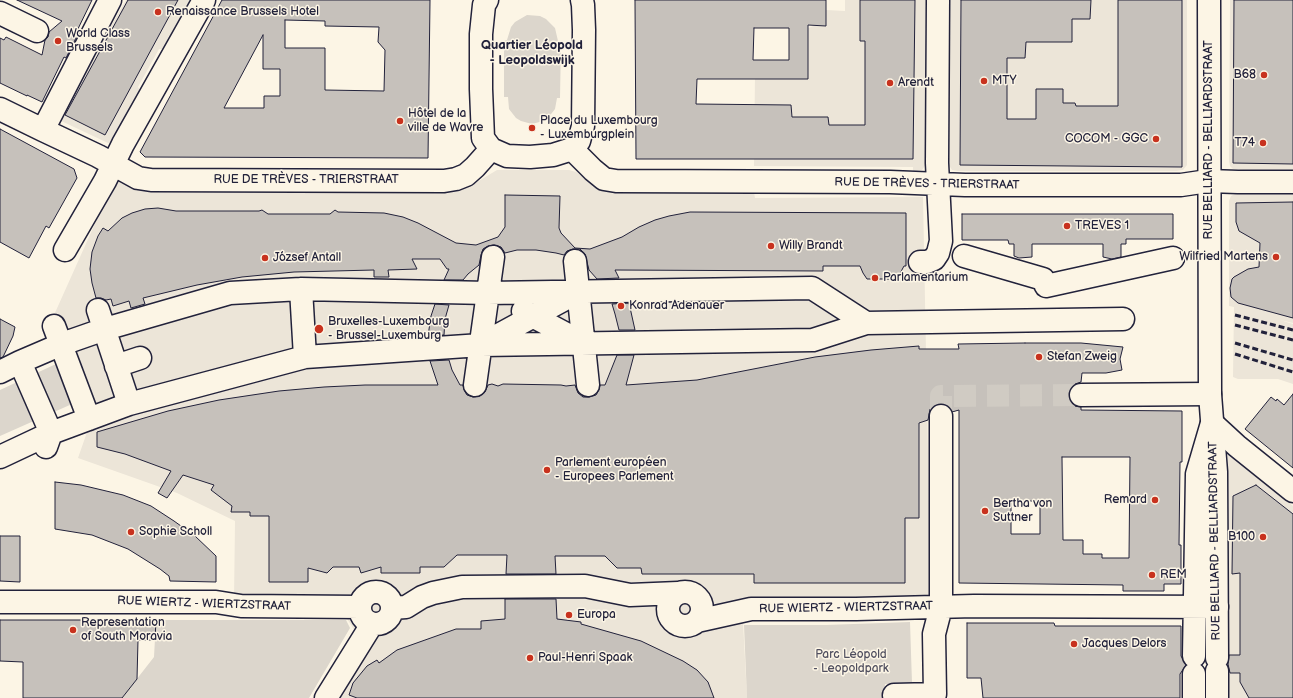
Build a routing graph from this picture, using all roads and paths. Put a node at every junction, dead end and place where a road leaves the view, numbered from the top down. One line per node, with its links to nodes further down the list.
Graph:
1 (110, 0): 10 (street)
2 (204, 0): 13 (street)
3 (486, 0): 11 (street)
4 (582, 0): 12 (street)
5 (938, 0): 16 (street)
6 (1209, 0): 14 (street, RUE BELLIARD - BELLIARDSTRAAT)
7 (0, 13): 8 (street)
8 (37, 31)
9 (0, 109): 10 (street, RUE DE TRÈVES - TRIERSTRAAT)
10 (43, 130): 13 (street, RUE DE TRÈVES - TRIERSTRAAT)
11 (491, 149): 12 (street); 13 (street, RUE DE TRÈVES - TRIERSTRAAT)
12 (572, 149): 16 (street, RUE DE TRÈVES - TRIERSTRAAT)
13 (114, 164): 17 (street)
14 (1208, 181): 15 (street, RUE DE TRÈVES - TRIERSTRAAT); 16 (street, RUE DE TRÈVES - TRIERSTRAAT); 42 (street, RUE BELLIARD - BELLIARDSTRAAT)
15 (1293, 182)
16 (938, 184): 22 (street)
17 (65, 250)
18 (964, 256): 23 (street)
19 (493, 257): 26 (street)
20 (1174, 258): 23 (street)
21 (575, 261): 25 (street)
22 (920, 262)
23 (1046, 286): 30 (street)
24 (301, 289): 26 (street); 29 (street); 35 (street)
25 (578, 292): 26 (street); 27 (street); 31 (street); 33 (street)
26 (488, 293): 27 (street); 34 (street)
27 (533, 317): 33 (street); 34 (street)
28 (1123, 319): 30 (street)
29 (102, 320): 32 (street); 38 (street)
30 (1045, 321): 31 (street)
31 (866, 323): 33 (street)
32 (58, 335): 37 (street); 46 (street)
33 (584, 343): 34 (street); 41 (street)
34 (481, 345): 35 (street); 40 (street)
35 (305, 357): 44 (street)
36 (140, 358): 38 (street)
37 (20, 362): 39 (street); 48 (street)
38 (116, 366): 44 (street)
39 (0, 372)
40 (475, 385)
41 (588, 385)
42 (1210, 394): 43 (street); 47 (street, RUE BELLIARD - BELLIARDSTRAAT)
43 (1081, 395)
44 (129, 404): 46 (street)
45 (940, 416): 54 (street)
46 (89, 419): 48 (street)
47 (1212, 423): 50 (street); 55 (street, RUE BELLIARD - BELLIARDSTRAAT); 56 (street, RUE BELLIARD - BELLIARDSTRAAT)
48 (48, 443): 49 (street)
49 (0, 457)
50 (1293, 491)
51 (630, 595): 52 (street, RUE WIERTZ - WIERTZSTRAAT); 58 (street, RUE WIERTZ - WIERTZSTRAAT); 59 (street, RUE WIERTZ - WIERTZSTRAAT)
52 (687, 595): 57 (street, RUE WIERTZ - WIERTZSTRAAT); 58 (street); 60 (street)
53 (0, 602): 59 (street, RUE WIERTZ - WIERTZSTRAAT)
54 (932, 607): 55 (street, RUE WIERTZ - WIERTZSTRAAT); 57 (street, RUE WIERTZ - WIERTZSTRAAT); 62 (street)
55 (1194, 607): 56 (street, RUE WIERTZ - WIERTZSTRAAT); 64 (street, RUE BELLIARD - BELLIARDSTRAAT)
56 (1217, 607): 65 (street, RUE BELLIARD - BELLIARDSTRAAT)
57 (751, 609): 60 (street, RUE WIERTZ - WIERTZSTRAAT)
58 (668, 615): 60 (street, RUE WIERTZ - WIERTZSTRAAT)
59 (366, 616): 63 (street)
60 (697, 621)
61 (894, 695): 62 (street)
62 (935, 696)
63 (326, 698)
64 (1194, 698)
65 (1217, 698)

